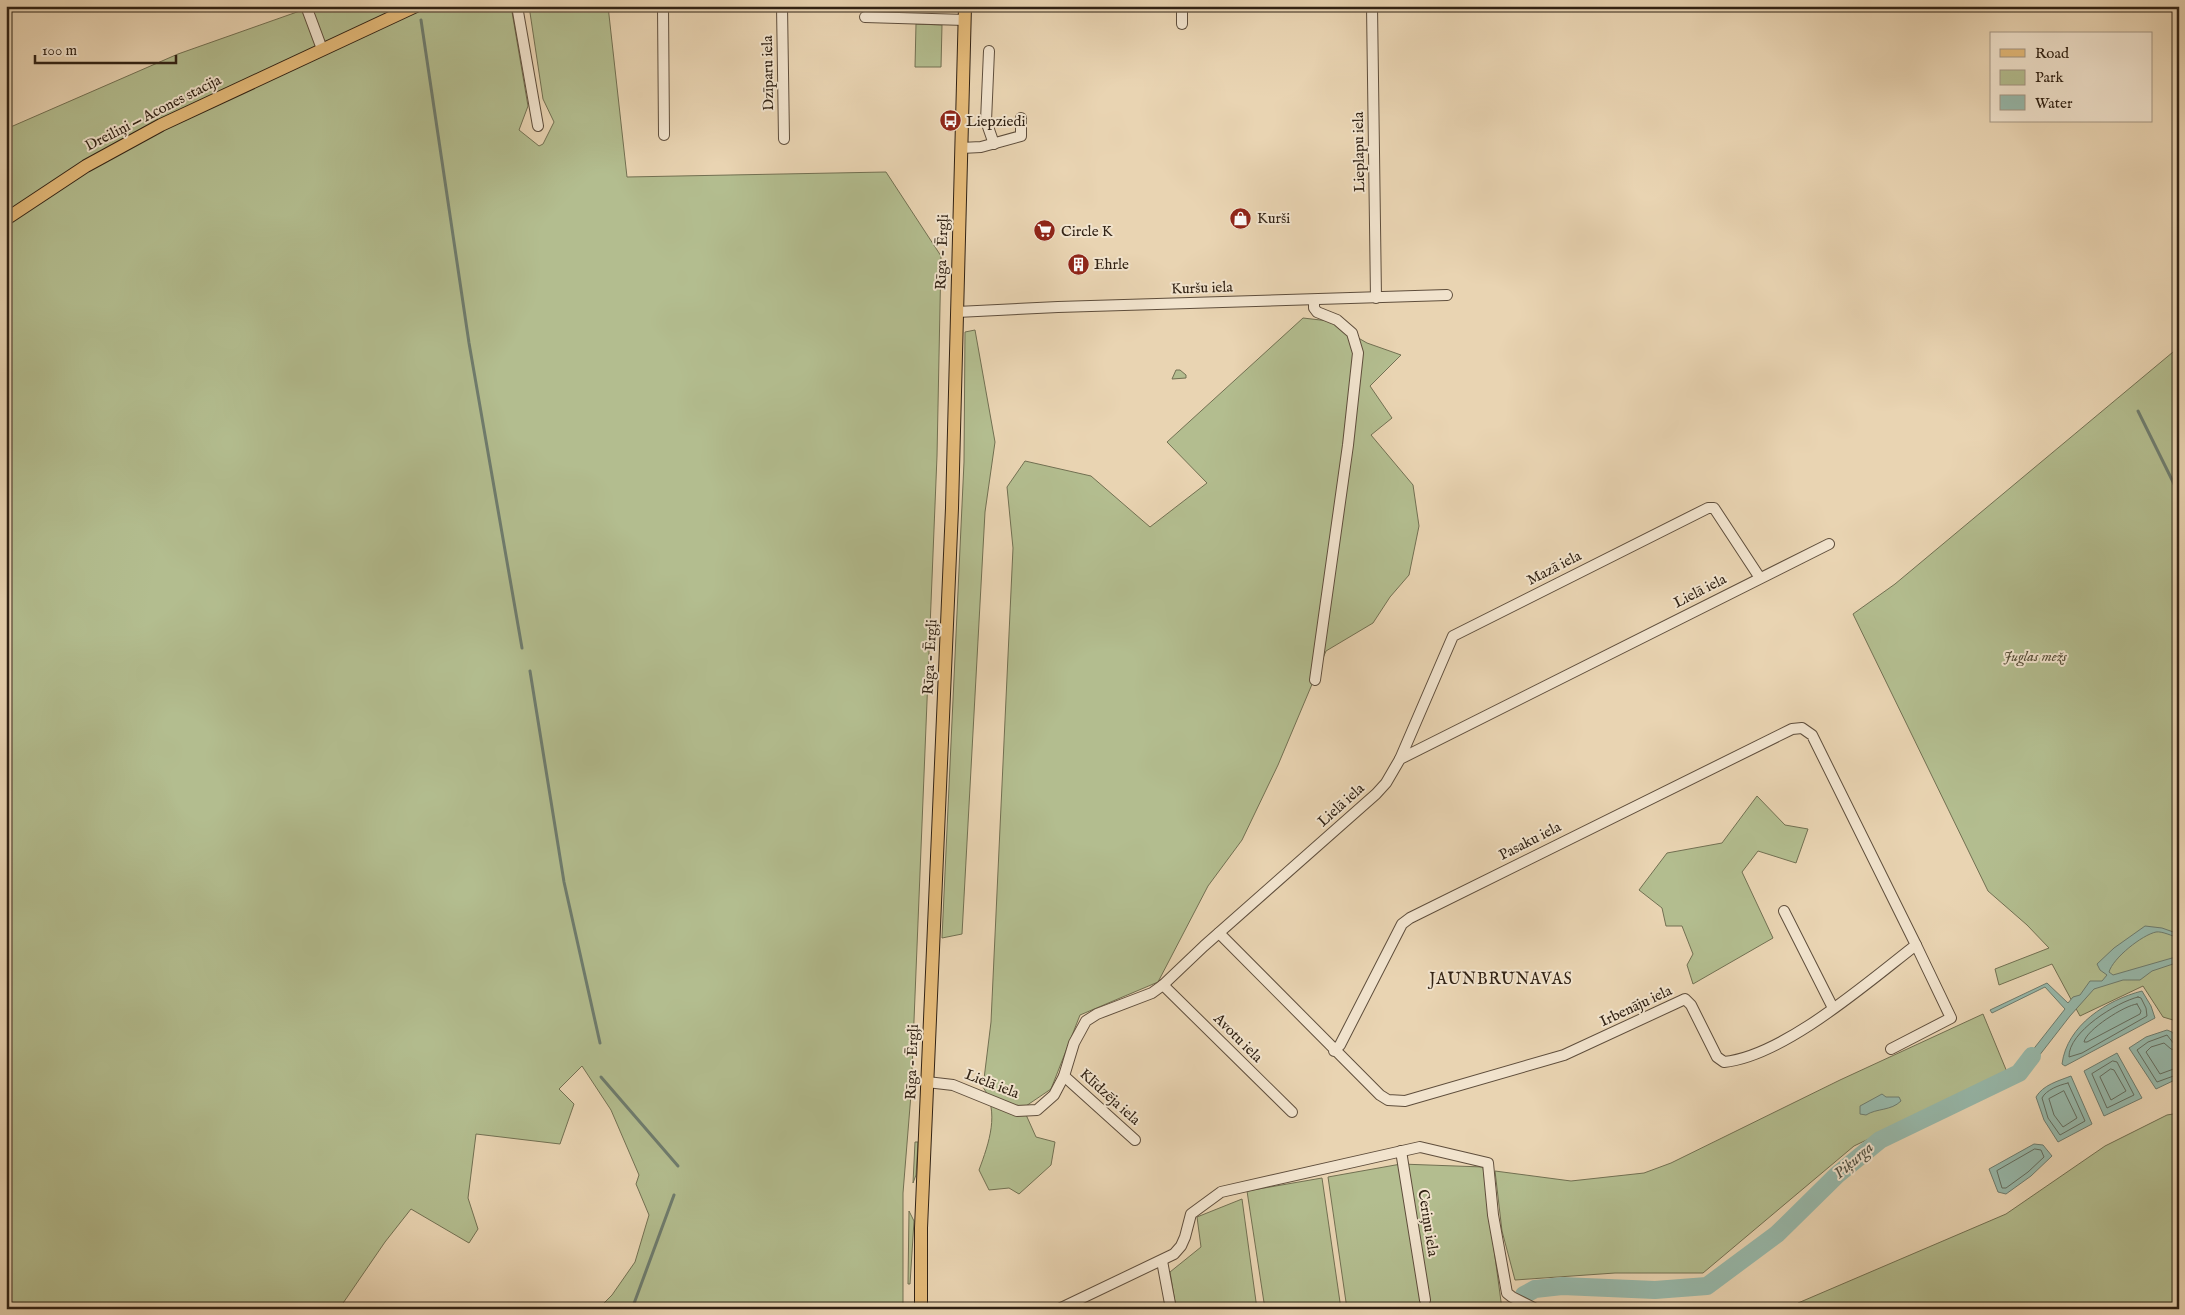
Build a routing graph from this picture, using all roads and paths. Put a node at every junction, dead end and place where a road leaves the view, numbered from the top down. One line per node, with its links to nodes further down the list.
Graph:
1 (306, 6): 12 (street)
2 (416, 6): 12 (main road, Dreiliņi — Acones stacija)
3 (517, 6): 15 (street)
4 (663, 6): 16 (street)
5 (782, 6): 17 (street, Dzīparu iela)
6 (965, 6): 10 (main road, Rīga - Ērgļi)
7 (1182, 6): 11 (street)
8 (1372, 6): 22 (street, Lieplapu iela)
9 (865, 17): 10 (street)
10 (964, 20): 19 (main road, Rīga - Ērgļi)
11 (1182, 24)
12 (322, 49): 20 (main road, Dreiliņi — Acones stacija)
13 (989, 51): 18 (street)
14 (1021, 118): 18 (street)
15 (538, 126)
16 (664, 135)
17 (784, 139)
18 (994, 144): 19 (street)
19 (961, 148): 24 (main road, Rīga - Ērgļi)
20 (6, 219)
21 (1447, 295): 22 (street, Kuršu iela)
22 (1376, 298): 23 (street, Kuršu iela)
23 (1314, 300): 24 (street, Kuršu iela); 27 (street)
24 (957, 312): 37 (main road, Rīga - Ērgļi)
25 (1829, 544): 26 (street, Lielā iela)
26 (1760, 578): 28 (street, Lielā iela); 28 (street, Mazā iela)
27 (1314, 680)
28 (1400, 759): 30 (street, Lielā iela)
29 (1784, 911): 33 (street)
30 (1219, 933): 32 (street, Lielā iela); 35 (street, Irbenāju iela)
31 (1916, 945): 33 (street, Irbenāju iela); 34 (street); 35 (street, Pasaku iela)
32 (1163, 985): 36 (street, Lielā iela); 38 (street, Avotu iela)
33 (1833, 1008): 35 (street, Irbenāju iela)
34 (1891, 1049)
35 (1334, 1051)
36 (1064, 1076): 37 (street, Lielā iela); 39 (street, Klīdzēja iela)
37 (927, 1082): 44 (main road, Rīga - Ērgļi)
38 (1292, 1112)
39 (1135, 1140)
40 (1401, 1151): 41 (street); 42 (street, Ceriņu iela); 43 (street)
41 (1162, 1261): 45 (street); 46 (street)
42 (1425, 1300)
43 (1528, 1304)
44 (921, 1309)
45 (1059, 1309)
46 (1171, 1309)

